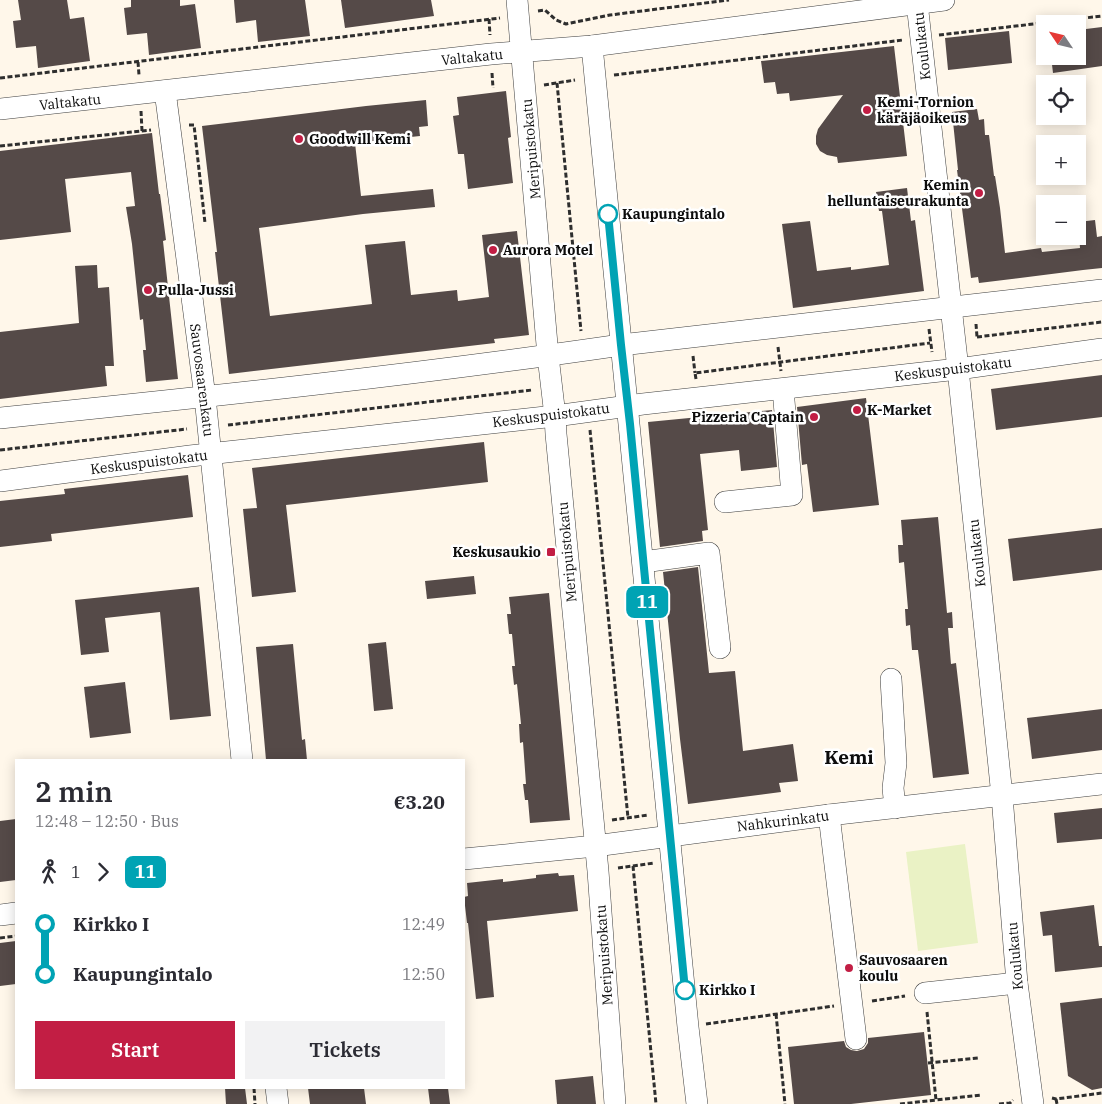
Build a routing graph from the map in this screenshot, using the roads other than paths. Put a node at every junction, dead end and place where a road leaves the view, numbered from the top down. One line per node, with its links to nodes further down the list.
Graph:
1 (944, 0): 2 (street, Valtakatu)
2 (917, 3): 4 (street, Valtakatu); 9 (street, Koulukatu)
3 (518, 7): 5 (street, Meripuistokatu)
4 (592, 46): 5 (street, Valtakatu); 10 (street)
5 (522, 52): 6 (street, Valtakatu); 12 (street, Meripuistokatu)
6 (165, 91): 7 (street, Valtakatu); 15 (street, Sauvosaarenkatu)
7 (0, 109)
8 (1102, 290): 9 (street)
9 (951, 307): 10 (street); 13 (street, Koulukatu)
10 (621, 345): 12 (street); 16 (street)
11 (1102, 349): 13 (street, Keskuspuistokatu)
12 (548, 356): 15 (street); 17 (street, Meripuistokatu)
13 (958, 369): 14 (street, Keskuspuistokatu); 27 (street, Koulukatu)
14 (783, 388): 16 (street, Keskuspuistokatu); 21 (street)
15 (205, 397): 18 (street); 19 (street, Sauvosaarenkatu)
16 (628, 406): 17 (street, Keskuspuistokatu); 22 (street)
17 (555, 416): 19 (street, Keskuspuistokatu); 31 (street, Meripuistokatu)
18 (0, 418)
19 (211, 454): 20 (street, Keskuspuistokatu); 25 (street, Sauvosaarenkatu)
20 (0, 481)
21 (725, 502)
22 (643, 562): 23 (street); 30 (street)
23 (720, 648)
24 (891, 679): 28 (street)
25 (242, 759)
26 (1102, 784): 27 (street, Nahkurinkatu)
27 (1002, 796): 28 (street, Nahkurinkatu); 35 (street, Koulukatu)
28 (895, 808): 29 (street, Nahkurinkatu)
29 (829, 815): 30 (street, Nahkurinkatu); 37 (street)
30 (670, 835): 31 (street, Nahkurinkatu); 41 (street)
31 (595, 846): 32 (street, Nahkurinkatu); 40 (street, Meripuistokatu)
32 (465, 859)
33 (15, 913): 34 (street)
34 (0, 915)
35 (1017, 984): 36 (street); 42 (street, Koulukatu)
36 (925, 993)
37 (856, 1039)
38 (276, 1089): 39 (street)
39 (278, 1104)
40 (615, 1104)
41 (697, 1104)
42 (1033, 1104)

